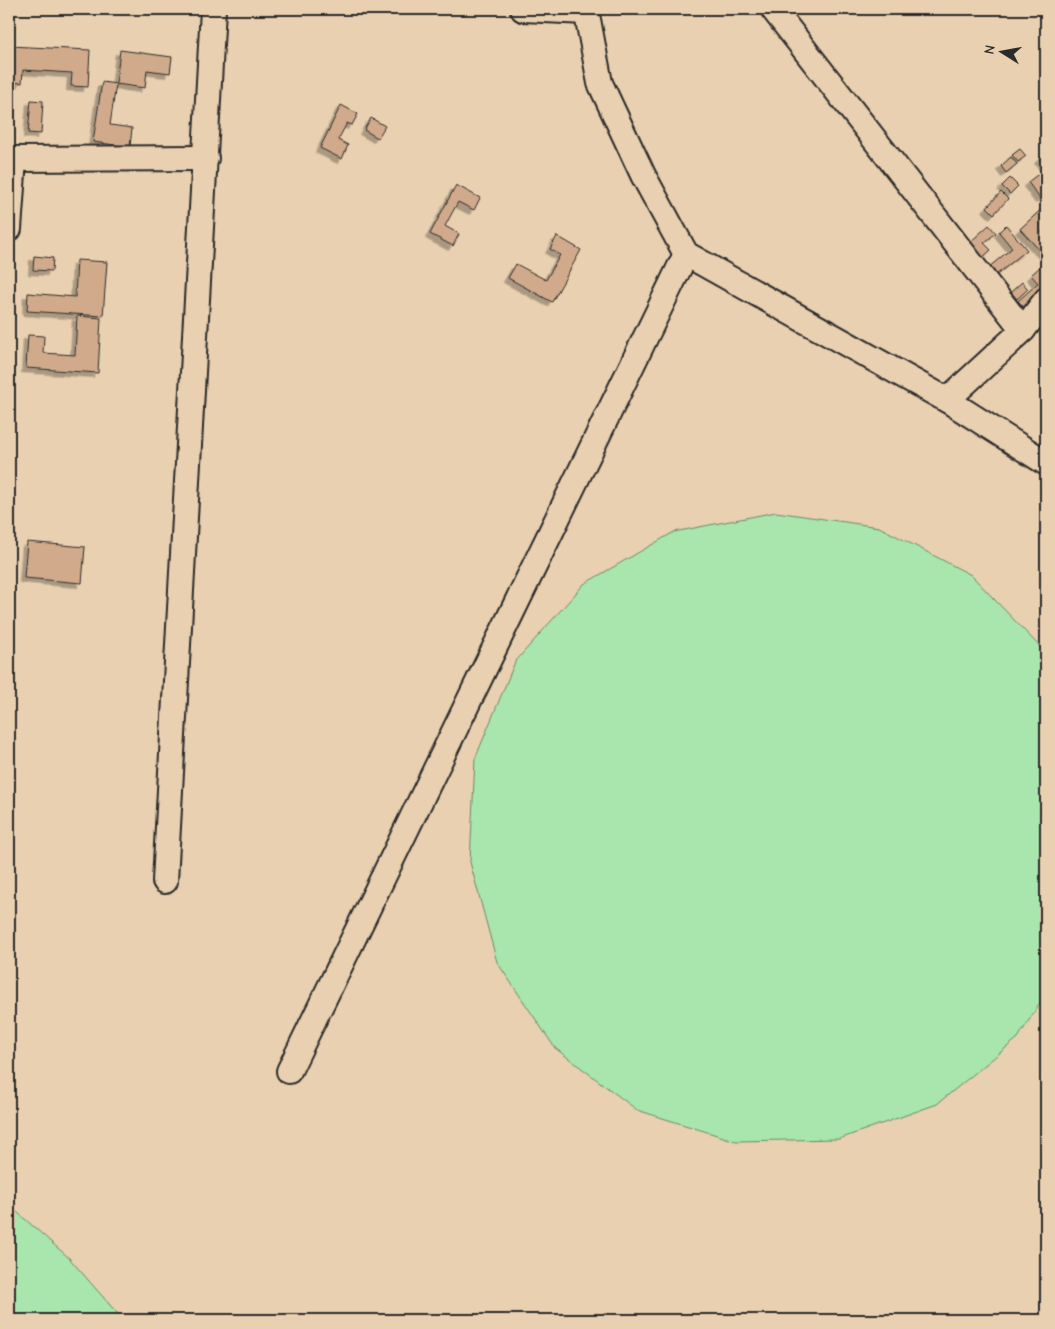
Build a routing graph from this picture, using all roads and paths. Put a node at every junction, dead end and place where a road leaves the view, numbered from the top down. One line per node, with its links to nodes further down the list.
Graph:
1 (213, 9): 5 (street)
2 (523, 9): 4 (street)
3 (773, 9): 10 (street)
4 (586, 10): 8 (street)
5 (206, 158): 6 (street); 13 (street)
6 (11, 159): 7 (street)
7 (9, 229)
8 (686, 254): 11 (street); 14 (street)
9 (1046, 300): 10 (street)
10 (1023, 330): 11 (street)
11 (947, 400): 12 (street)
12 (1046, 464)
13 (165, 881)
14 (289, 1071)

